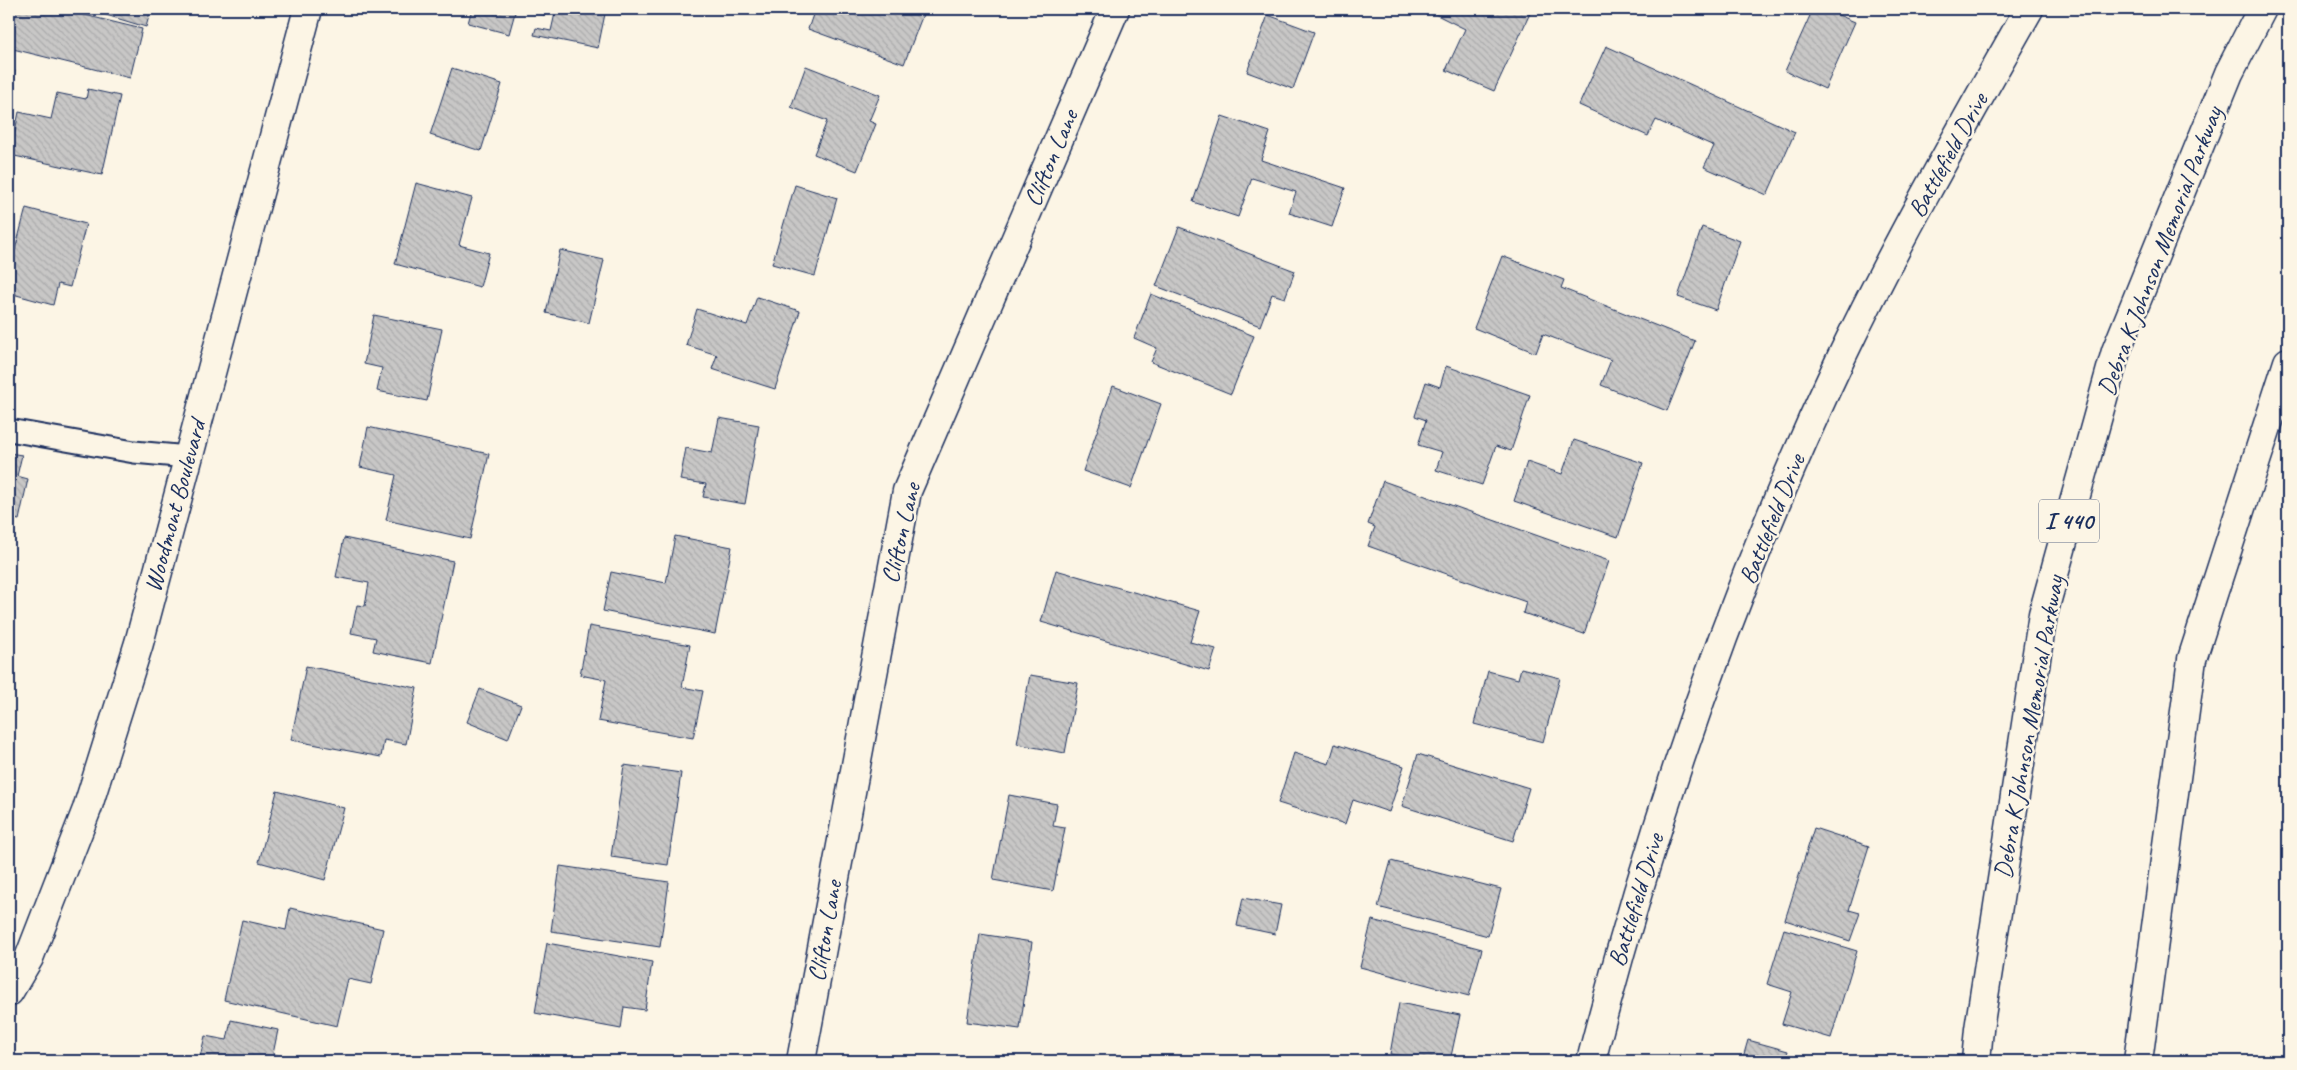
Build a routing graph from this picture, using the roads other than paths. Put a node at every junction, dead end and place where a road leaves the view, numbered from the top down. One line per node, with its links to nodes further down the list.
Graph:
1 (308, 9): 7 (main road, Woodmont Boulevard)
2 (1116, 9): 9 (main road, Clifton Lane)
3 (2029, 9): 10 (main road, Battlefield Drive)
4 (2262, 9): 11 (main road, Debra K Johnson Memorial Parkway / I 440)
5 (2288, 362): 12 (main road)
6 (9, 430): 7 (lane)
7 (188, 457): 8 (main road, Woodmont Boulevard)
8 (9, 992)
9 (801, 1061)
10 (1591, 1061)
11 (1976, 1061)
12 (2138, 1061)

